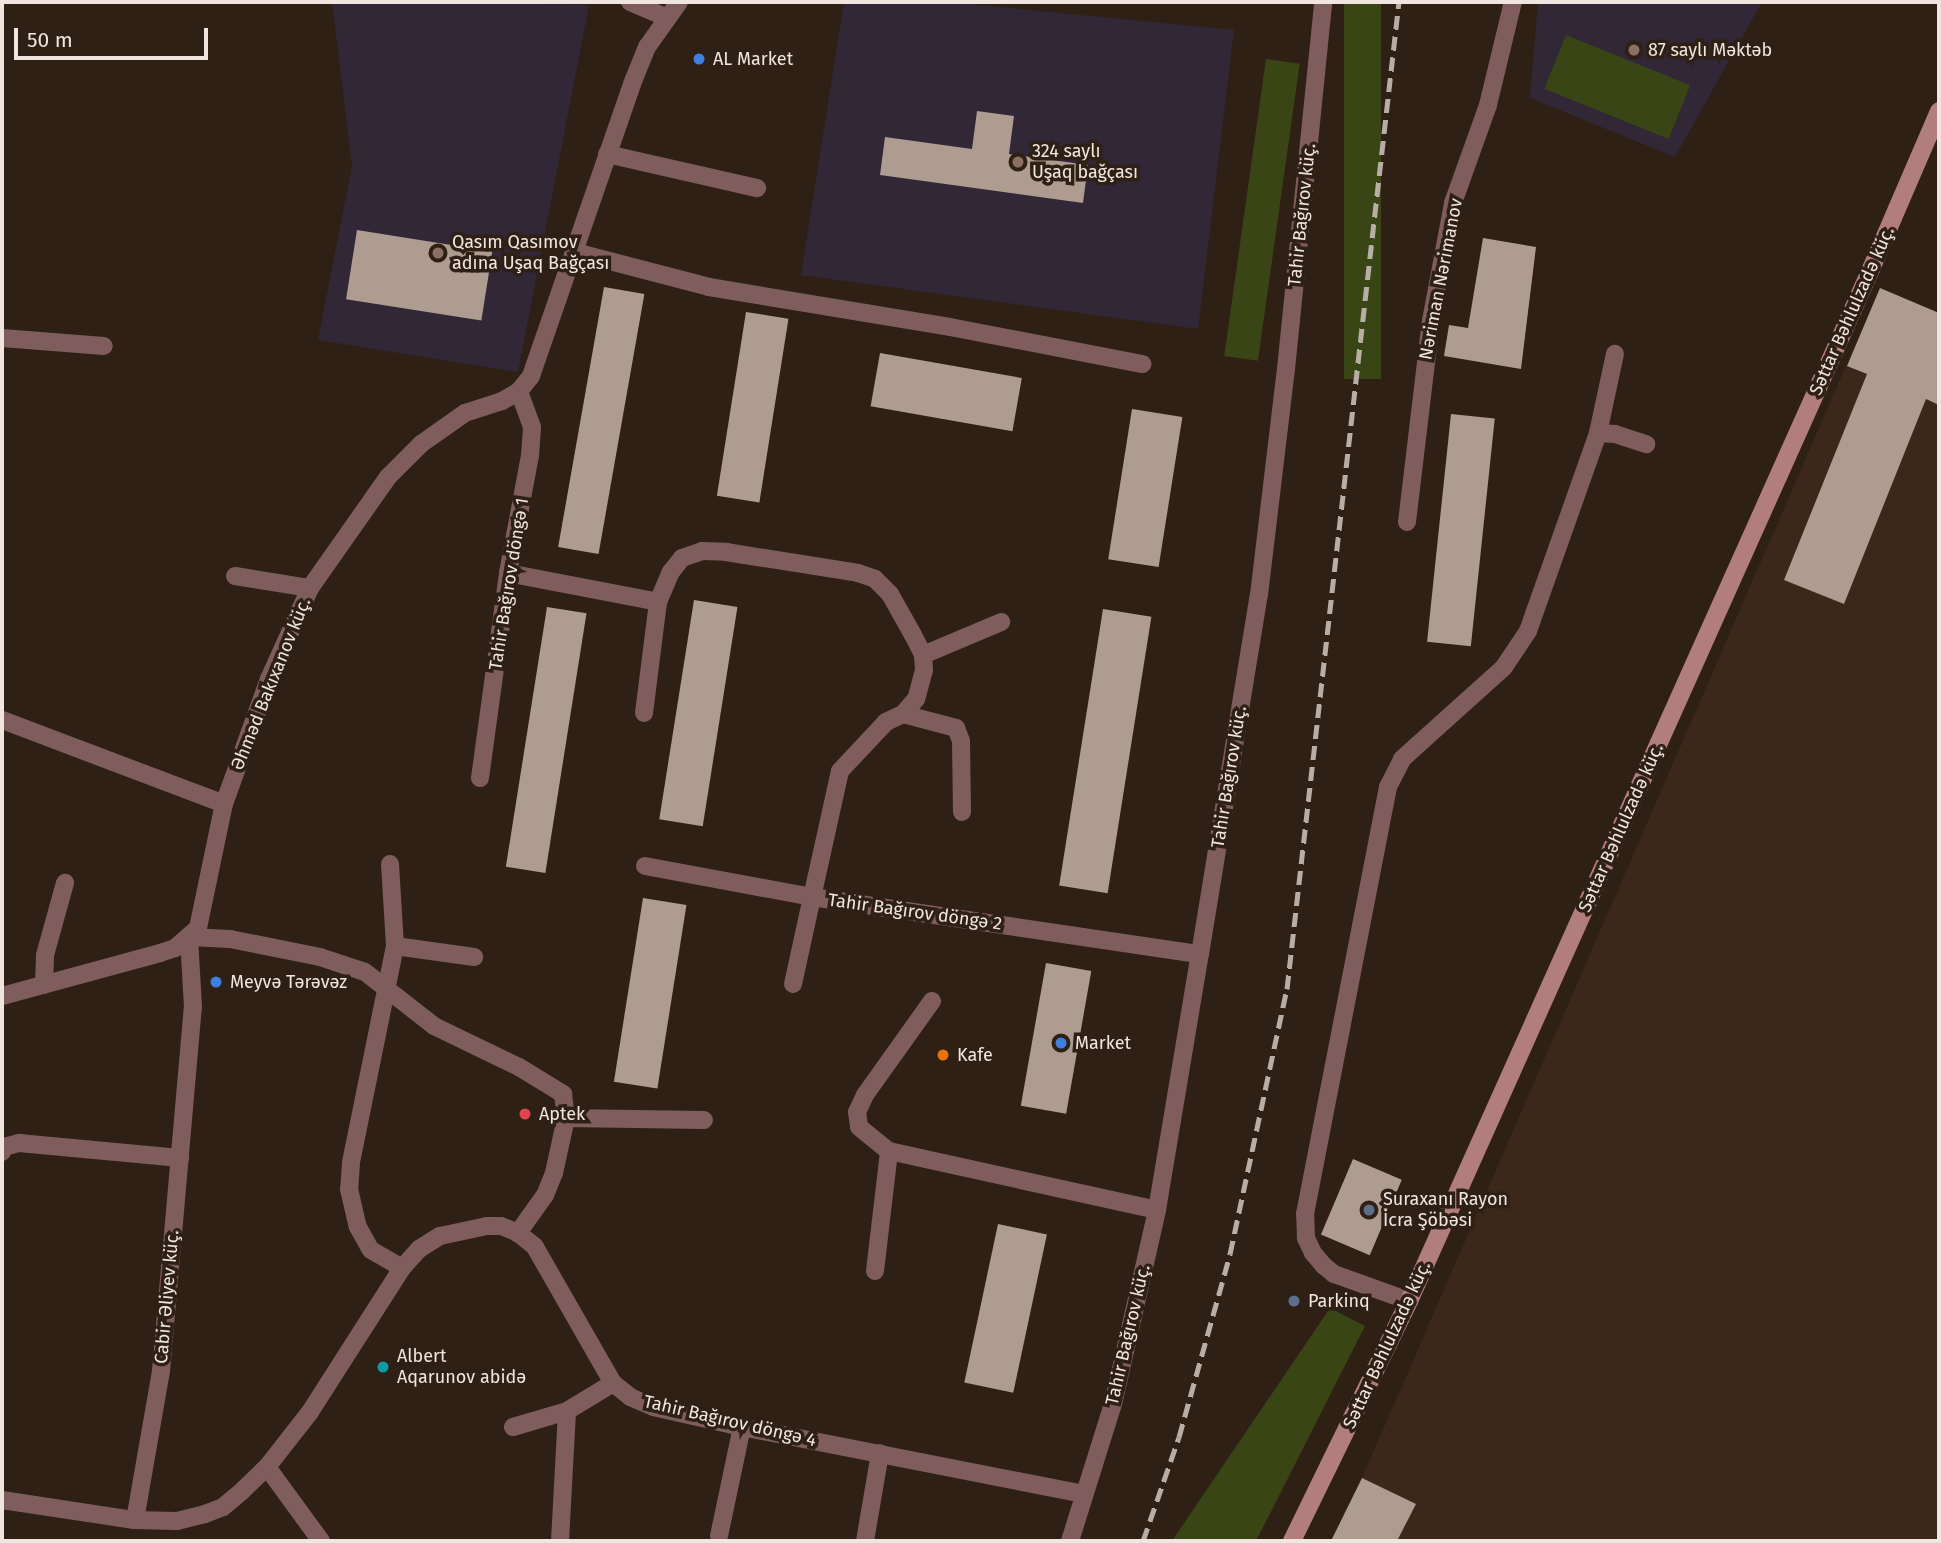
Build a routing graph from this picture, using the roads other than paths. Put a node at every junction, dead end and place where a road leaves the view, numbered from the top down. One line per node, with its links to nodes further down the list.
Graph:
1 (630, 2): 5 (street)
2 (679, 2): 5 (street)
3 (1323, 2): 36 (street, Tahir Bağırov küç.)
4 (1514, 2): 17 (street, Nəriman Nərimanov)
5 (666, 18): 7 (street)
6 (1939, 111): 52 (main road, Səttar Bəhlulzadə küç.)
7 (607, 154): 8 (street); 9 (street)
8 (757, 188)
9 (575, 252): 13 (street); 14 (street)
10 (2, 338): 11 (street)
11 (104, 346)
12 (1615, 354): 15 (street)
13 (1142, 364)
14 (519, 391): 18 (street, Tahir Bağırov döngə 1); 20 (street, Əhməd Bakıxanov küç.)
15 (1598, 433): 16 (street); 52 (street)
16 (1646, 444)
17 (1407, 522)
18 (508, 573): 21 (street); 27 (street, Tahir Bağırov döngə 1)
19 (235, 576): 20 (street)
20 (310, 588): 28 (street, Əhməd Bakıxanov küç.)
21 (658, 602): 23 (street); 24 (street)
22 (1001, 622): 23 (street)
23 (923, 656): 25 (street, Tahir Bağırov döngə 2)
24 (644, 713)
25 (903, 714): 29 (street); 33 (street, Tahir Bağırov döngə 2)
26 (2, 720): 28 (street)
27 (480, 778)
28 (225, 804): 34 (street, Əhməd Bakıxanov küç.)
29 (962, 812)
30 (390, 864): 35 (street)
31 (645, 866): 33 (street)
32 (65, 883): 39 (street)
33 (811, 897): 36 (street, Tahir Bağırov döngə 2); 38 (street)
34 (190, 937): 39 (street); 40 (street); 47 (street, Cabir Əliyev küç.)
35 (395, 946): 37 (street); 40 (street)
36 (1200, 954): 48 (street, Tahir Bağırov küç.)
37 (474, 957)
38 (793, 984)
39 (44, 985): 41 (street)
40 (389, 988): 43 (street); 50 (street)
41 (2, 996)
42 (932, 1001): 45 (street)
43 (566, 1118): 44 (street); 49 (street)
44 (704, 1120)
45 (889, 1151): 48 (street); 51 (street)
46 (2, 1152): 47 (street)
47 (180, 1158): 61 (street, Cabir Əliyev küç.)
48 (1157, 1210): 59 (street, Tahir Bağırov küç.)
49 (517, 1233): 50 (street); 53 (street, Tahir Bağırov döngə 4)
50 (402, 1268): 58 (street)
51 (875, 1271)
52 (1409, 1301): 67 (main road, Səttar Bəhlulzadə küç.)
53 (613, 1383): 54 (street); 56 (street, Tahir Bağırov döngə 4)
54 (567, 1412): 55 (street); 64 (street)
55 (513, 1427)
56 (742, 1427): 57 (street, Tahir Bağırov döngə 4); 62 (street)
57 (880, 1453): 59 (street, Tahir Bağırov döngə 4); 65 (street)
58 (267, 1467): 61 (street); 63 (street)
59 (1085, 1494): 66 (street, Tahir Bağırov küç.)
60 (2, 1500): 61 (street)
61 (135, 1520)
62 (719, 1536)
63 (321, 1541)
64 (560, 1541)
65 (865, 1541)
66 (1070, 1541)
67 (1292, 1541)

